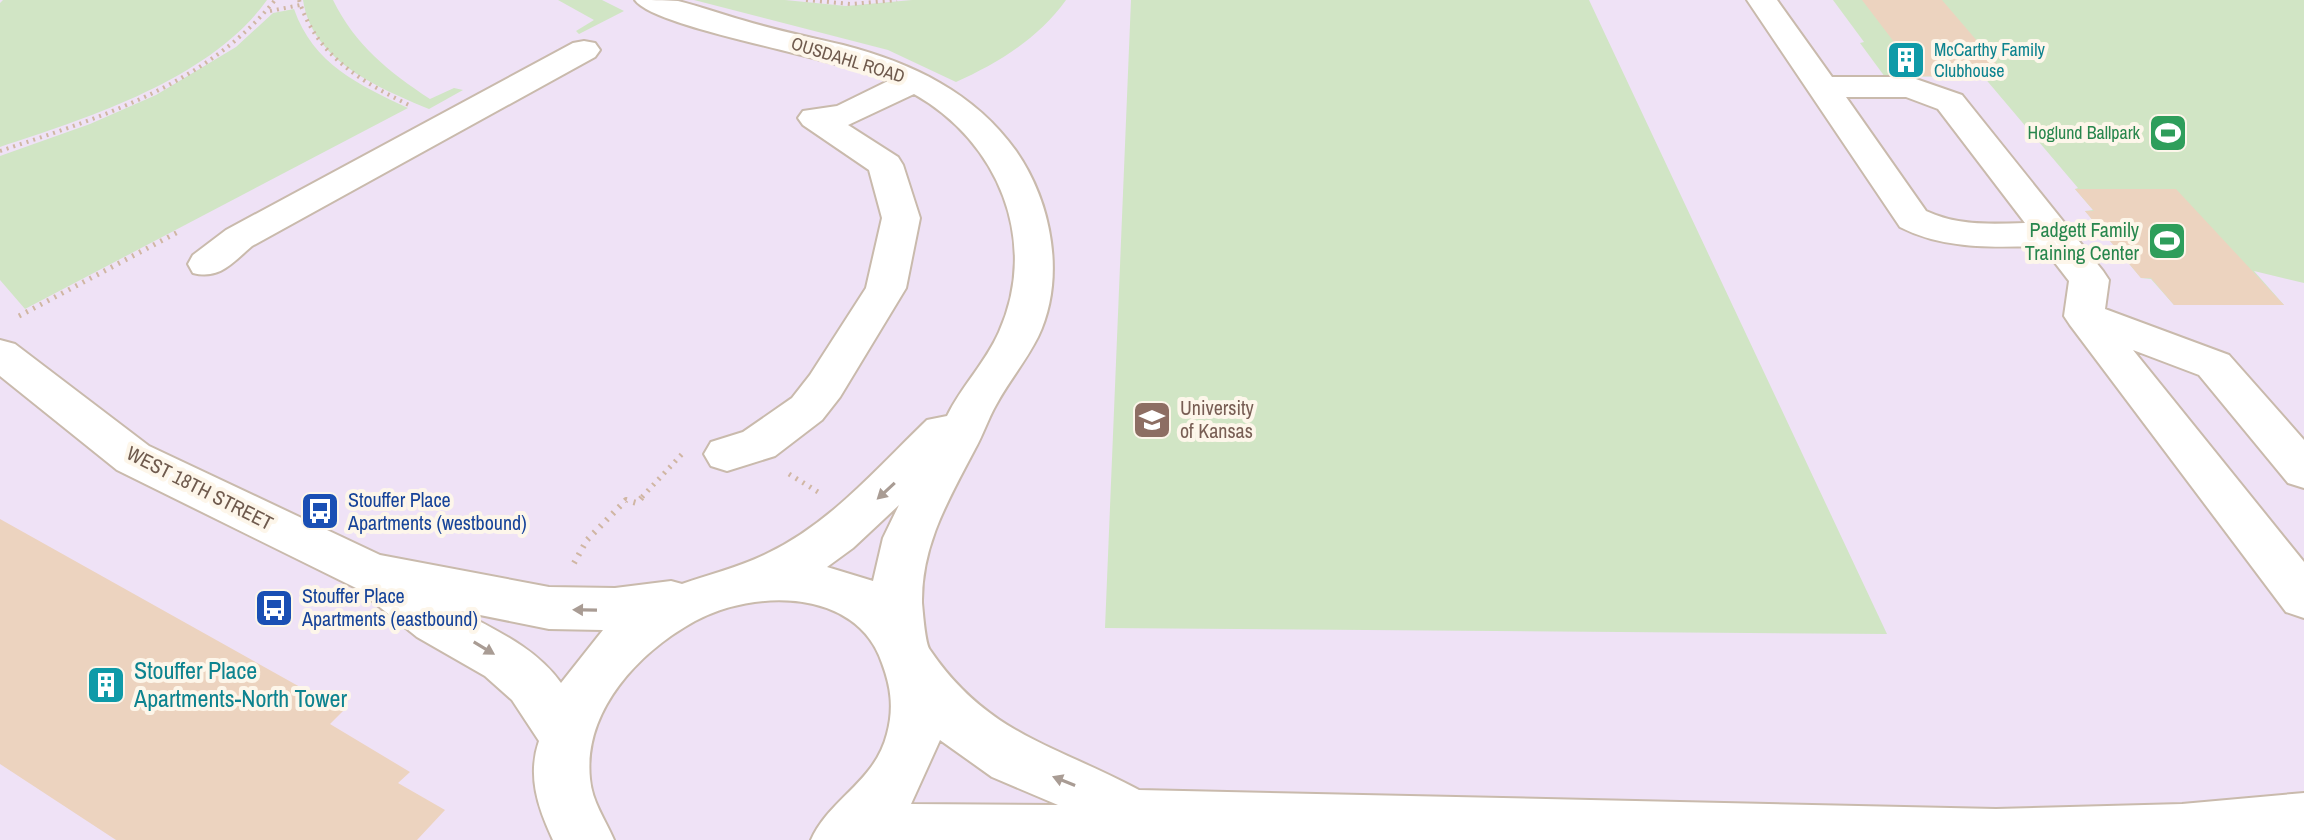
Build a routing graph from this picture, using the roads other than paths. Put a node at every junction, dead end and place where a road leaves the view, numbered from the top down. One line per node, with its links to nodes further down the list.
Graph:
1 (650, 0): 4 (street, OUSDAHL ROAD)
2 (1762, 0): 5 (street)
3 (584, 50): 7 (street)
4 (913, 81): 10 (street, OUSDAHL ROAD); 11 (street)
5 (1822, 87): 6 (street); 6 (street)
6 (2053, 234): 8 (street)
7 (207, 264)
8 (2084, 316): 12 (street); 16 (street)
9 (9, 335): 13 (street, WEST 18TH STREET)
10 (979, 396): 14 (street, OUSDAHL ROAD, one-way to 14); 17 (street, OUSDAHL ROAD)
11 (727, 454)
12 (2304, 471)
13 (373, 574): 15 (street, WEST 18TH STREET, one-way to 13); 18 (street, WEST 18TH STREET, one-way to 18)
14 (749, 582): 15 (street); 17 (street)
15 (690, 598): 18 (street)
16 (2304, 598)
17 (908, 653): 19 (street, one-way to 17); 23 (street, OUSDAHL ROAD)
18 (565, 734): 21 (street)
19 (1133, 817): 22 (street); 24 (street)
20 (2304, 820): 22 (street)
21 (573, 830)
22 (2164, 839)
23 (840, 840)
24 (866, 840)

